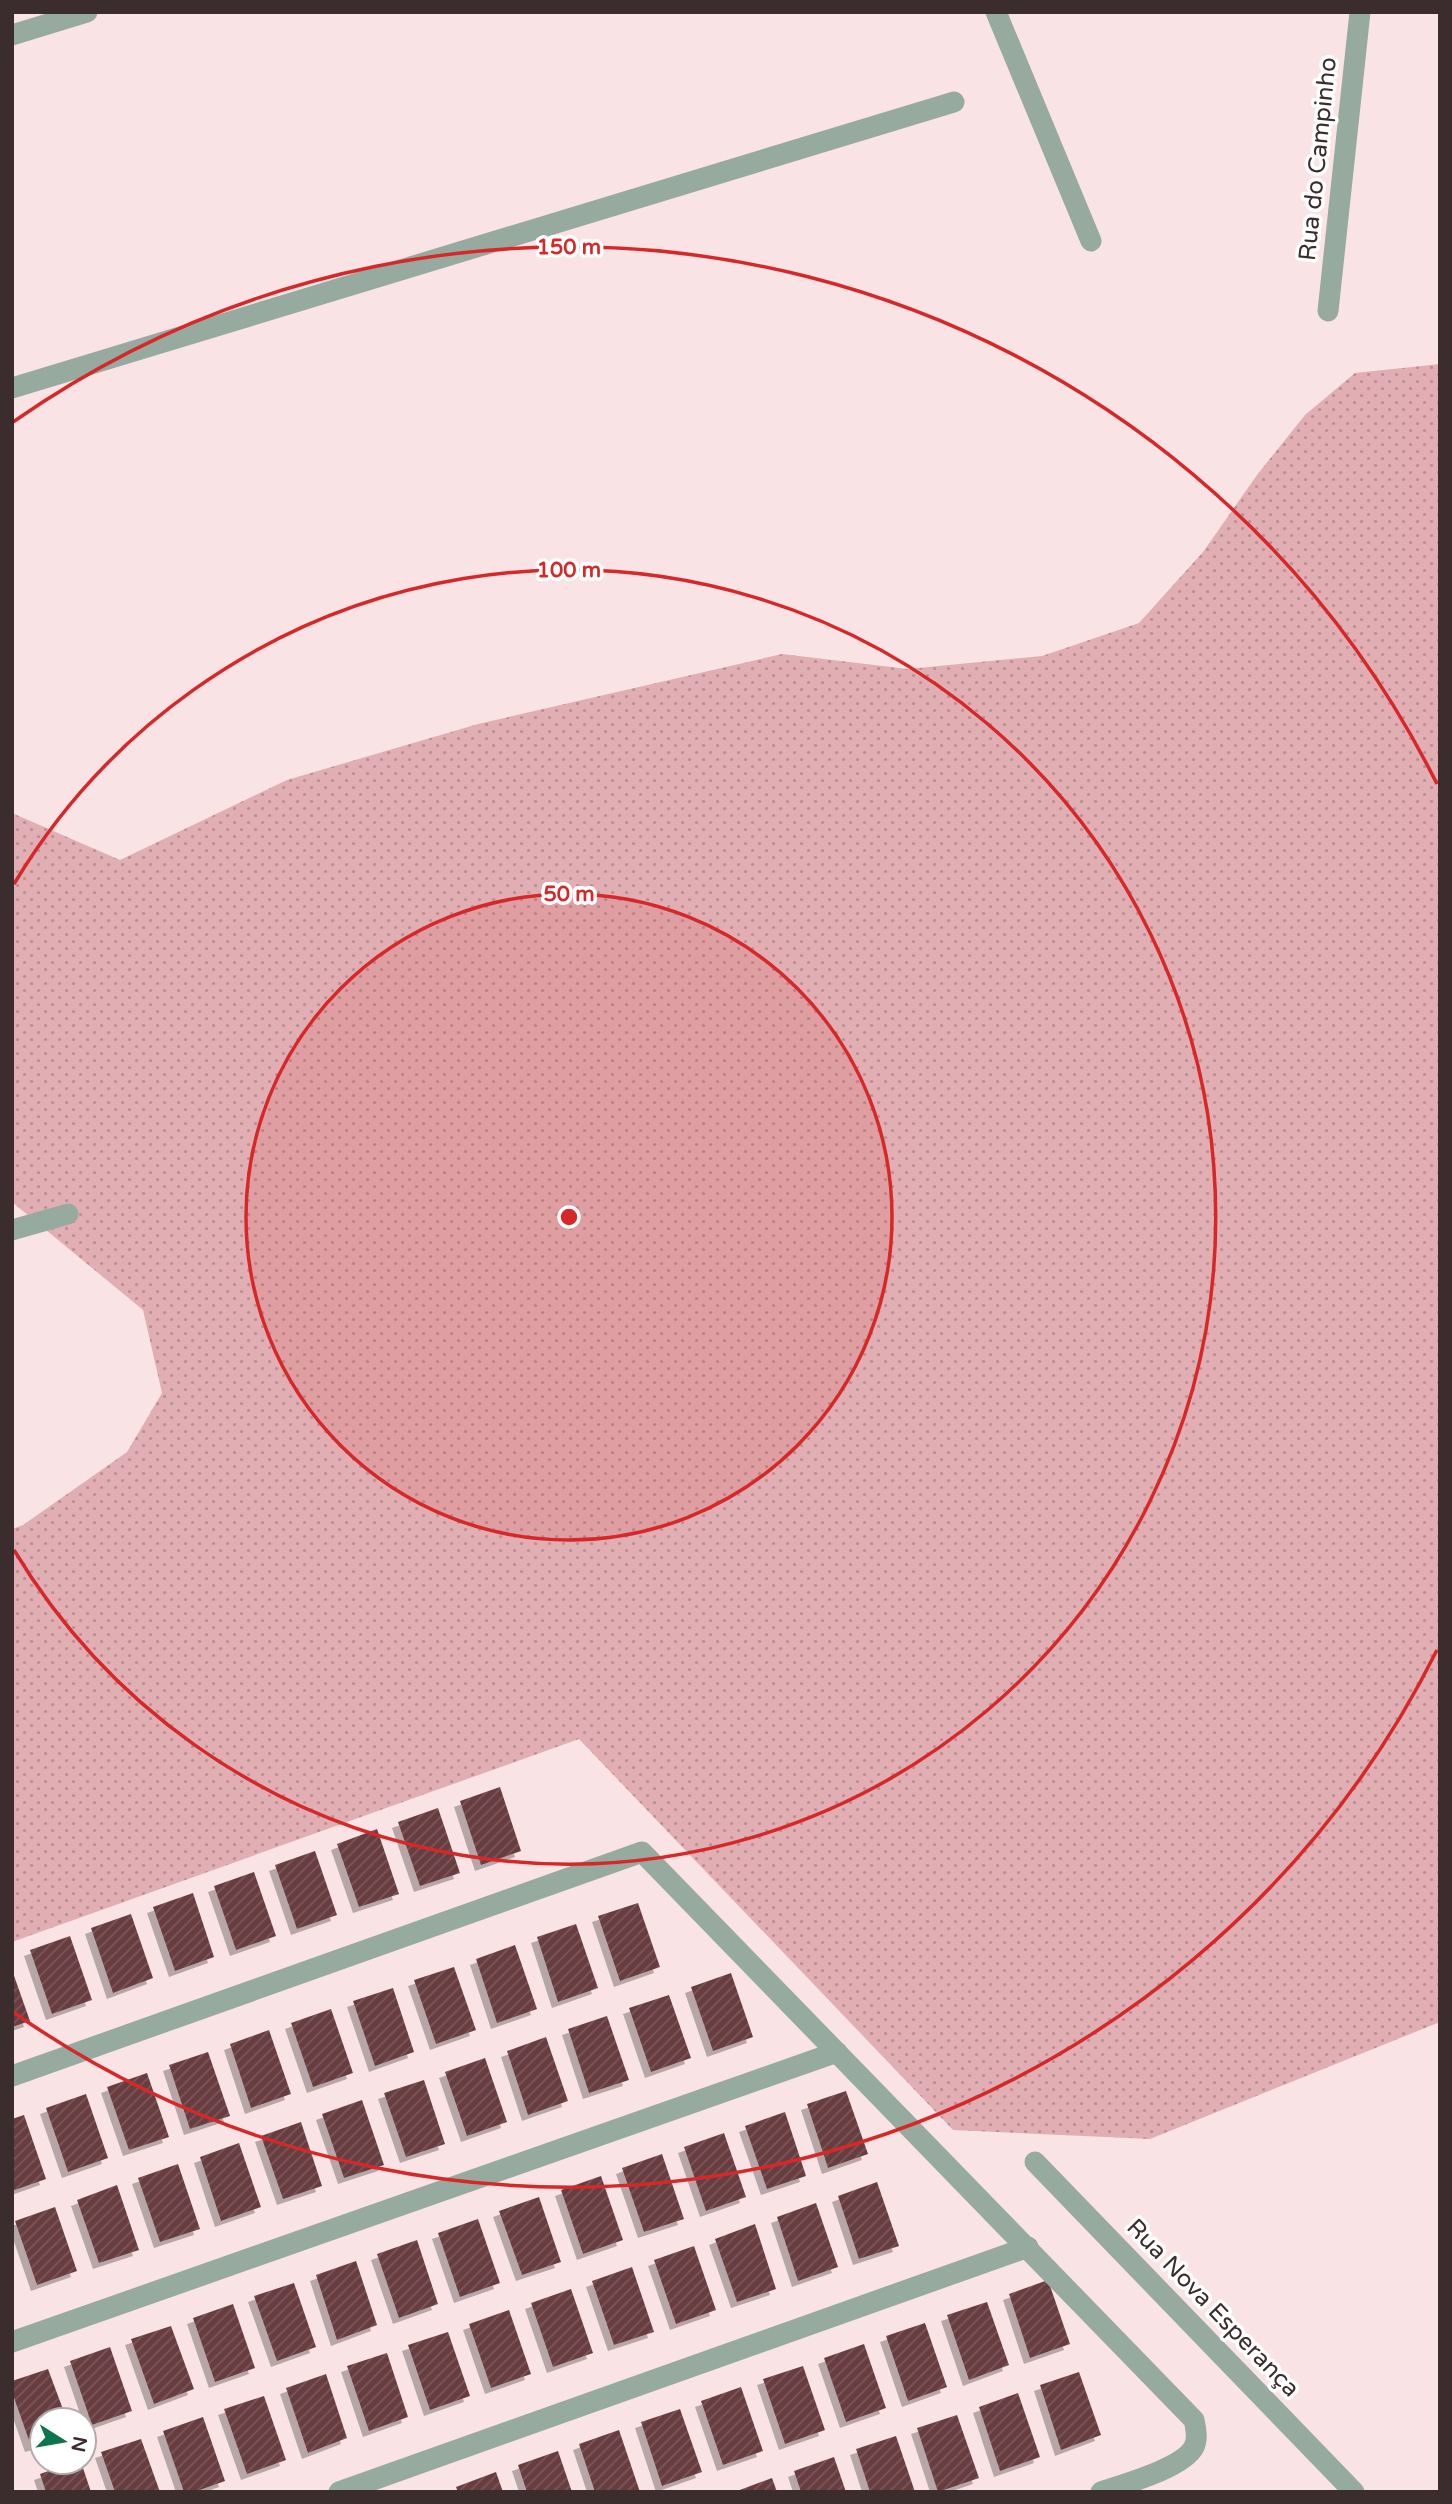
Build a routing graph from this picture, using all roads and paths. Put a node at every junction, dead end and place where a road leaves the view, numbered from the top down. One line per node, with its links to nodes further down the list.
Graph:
1 (87, 12): 4 (street)
2 (996, 12): 6 (street)
3 (1360, 12): 7 (street, Rua do Campinho)
4 (12, 34)
5 (954, 102): 8 (street)
6 (1091, 241)
7 (1328, 312)
8 (12, 388)
9 (68, 1214): 10 (street)
10 (12, 1230)
11 (837, 2052): 12 (street); 14 (street); 15 (street)
12 (12, 2076)
13 (1035, 2162): 18 (street, Rua Nova Esperança)
14 (1028, 2248): 16 (street); 17 (street)
15 (12, 2342)
16 (340, 2492)
17 (1101, 2492)
18 (1354, 2492)

